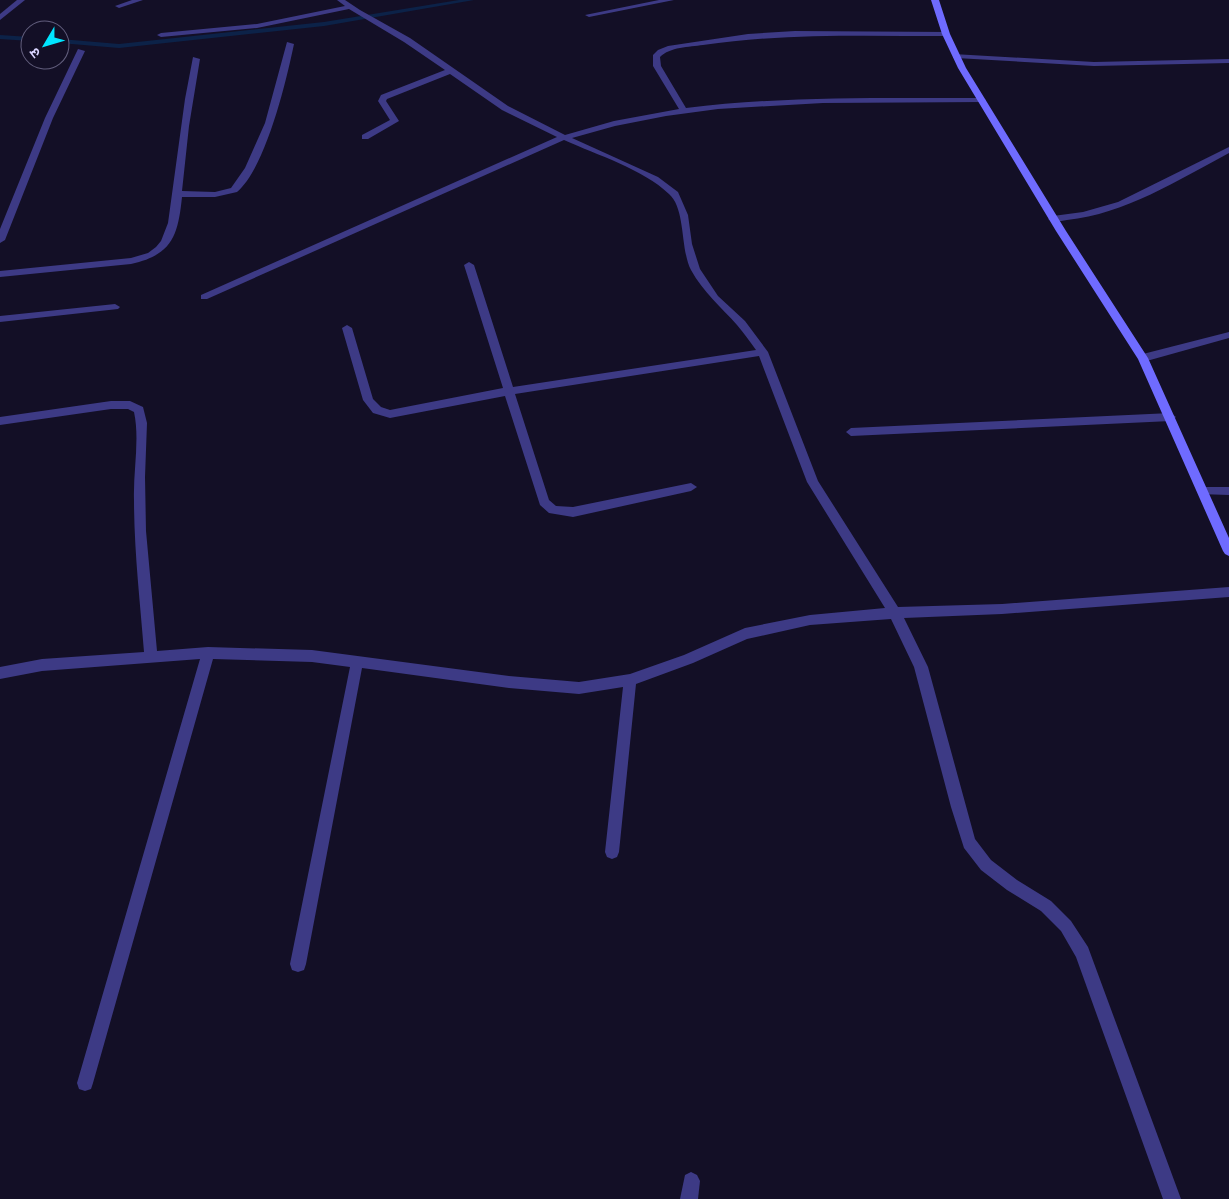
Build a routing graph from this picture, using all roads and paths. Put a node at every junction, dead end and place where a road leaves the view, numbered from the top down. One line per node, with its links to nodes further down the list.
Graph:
1 (20, 0): 9 (street)
2 (140, 0): 6 (street)
3 (341, 0): 7 (street)
4 (670, 0): 8 (street)
5 (935, 0): 10 (street)
6 (119, 6)
7 (350, 7): 11 (street); 17 (street)
8 (589, 15)
9 (0, 18)
10 (946, 34): 14 (street); 19 (street)
11 (161, 35)
12 (290, 44): 23 (street)
13 (81, 51): 25 (street)
14 (956, 56): 16 (street); 18 (street)
15 (196, 59): 23 (street)
16 (1229, 62)
17 (450, 71): 20 (street); 21 (street)
18 (982, 100): 19 (street); 24 (street)
19 (684, 111): 21 (street)
20 (365, 137)
21 (563, 138): 28 (street); 33 (street)
22 (1229, 150): 24 (street)
23 (177, 194): 27 (street)
24 (1053, 220): 34 (street)
25 (0, 240)
26 (470, 265): 35 (street)
27 (0, 274)
28 (204, 297)
29 (115, 306): 30 (street)
30 (0, 319)
31 (347, 328): 35 (street)
32 (1229, 335): 34 (street)
33 (763, 352): 35 (street); 44 (street)
34 (1143, 358): 36 (street)
35 (508, 391): 39 (street)
36 (1171, 417): 38 (street); 40 (street)
37 (0, 421): 46 (street)
38 (851, 432)
39 (691, 487)
40 (1203, 491): 41 (street); 42 (street)
41 (1229, 491)
42 (1229, 551)
43 (1229, 592): 44 (street)
44 (895, 613): 49 (street); 55 (street)
45 (208, 653): 46 (street); 47 (street); 52 (street)
46 (151, 657): 48 (street)
47 (357, 662): 49 (street); 51 (street)
48 (0, 673)
49 (630, 680): 50 (street)
50 (612, 852)
51 (298, 964)
52 (85, 1082)
53 (691, 1181): 54 (street)
54 (689, 1199)
55 (1172, 1199)

